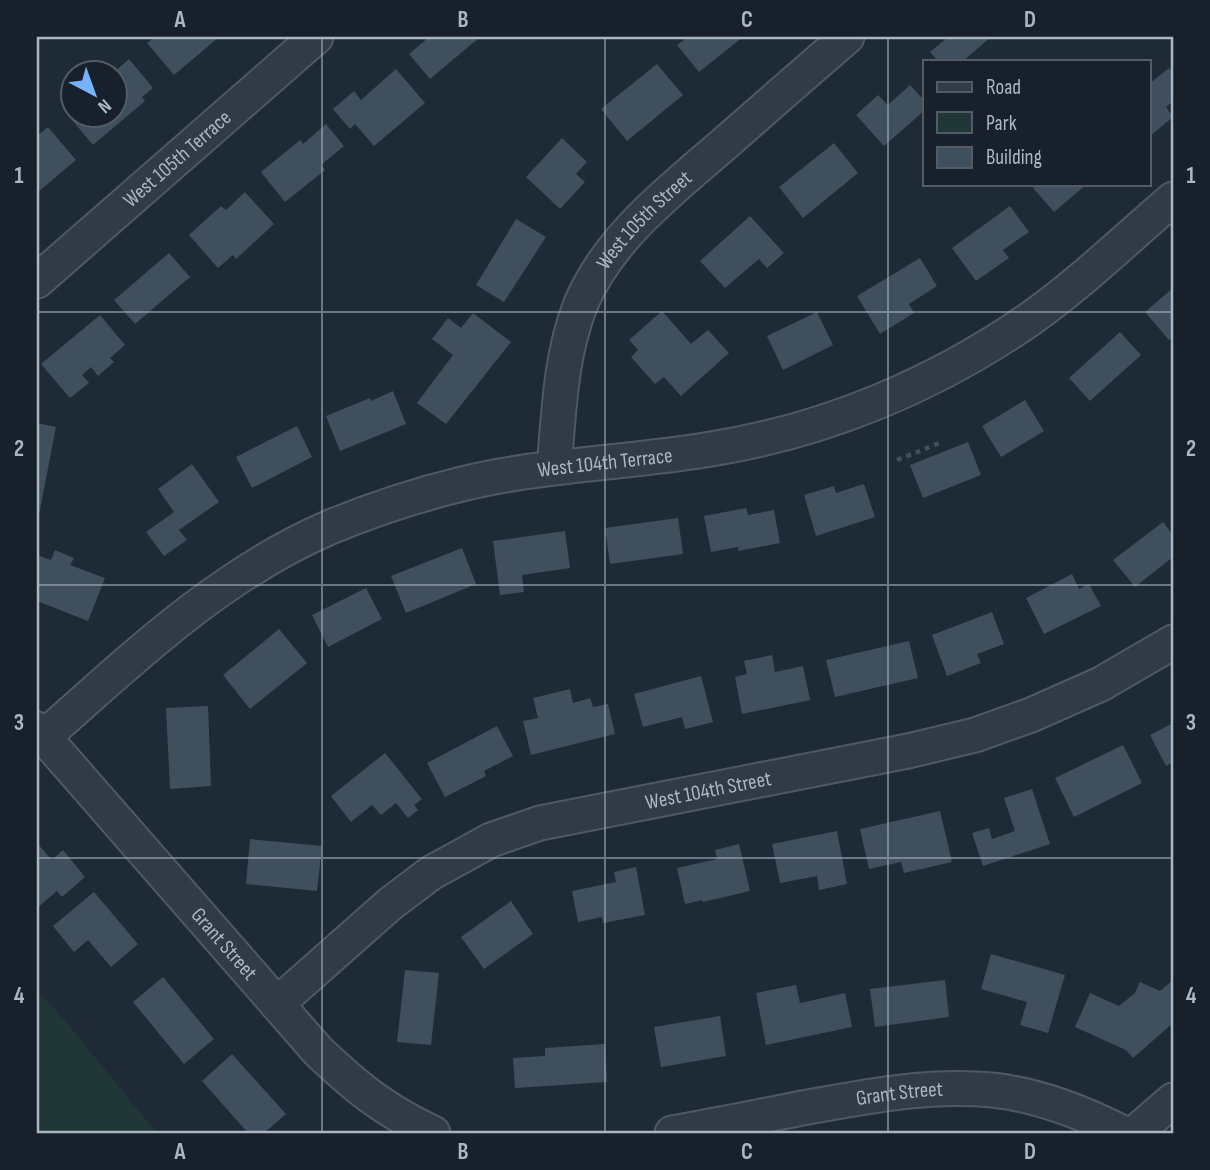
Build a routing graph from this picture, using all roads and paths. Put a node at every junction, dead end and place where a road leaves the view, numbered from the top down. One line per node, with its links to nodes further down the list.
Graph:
1 (316, 37): 4 (street, West 105th Terrace)
2 (847, 37): 7 (street, West 105th Street)
3 (1173, 199): 7 (street, West 104th Terrace)
4 (37, 281)
5 (942, 442): 6 (path)
6 (897, 460)
7 (554, 468): 9 (street, West 104th Terrace)
8 (1173, 642): 10 (street, West 104th Street)
9 (40, 733): 10 (street, Grant Street)
10 (276, 1004): 12 (street, Grant Street)
11 (1173, 1100): 15 (street)
12 (433, 1133)
13 (672, 1133): 14 (street, Grant Street)
14 (1123, 1133)
15 (1135, 1133)

